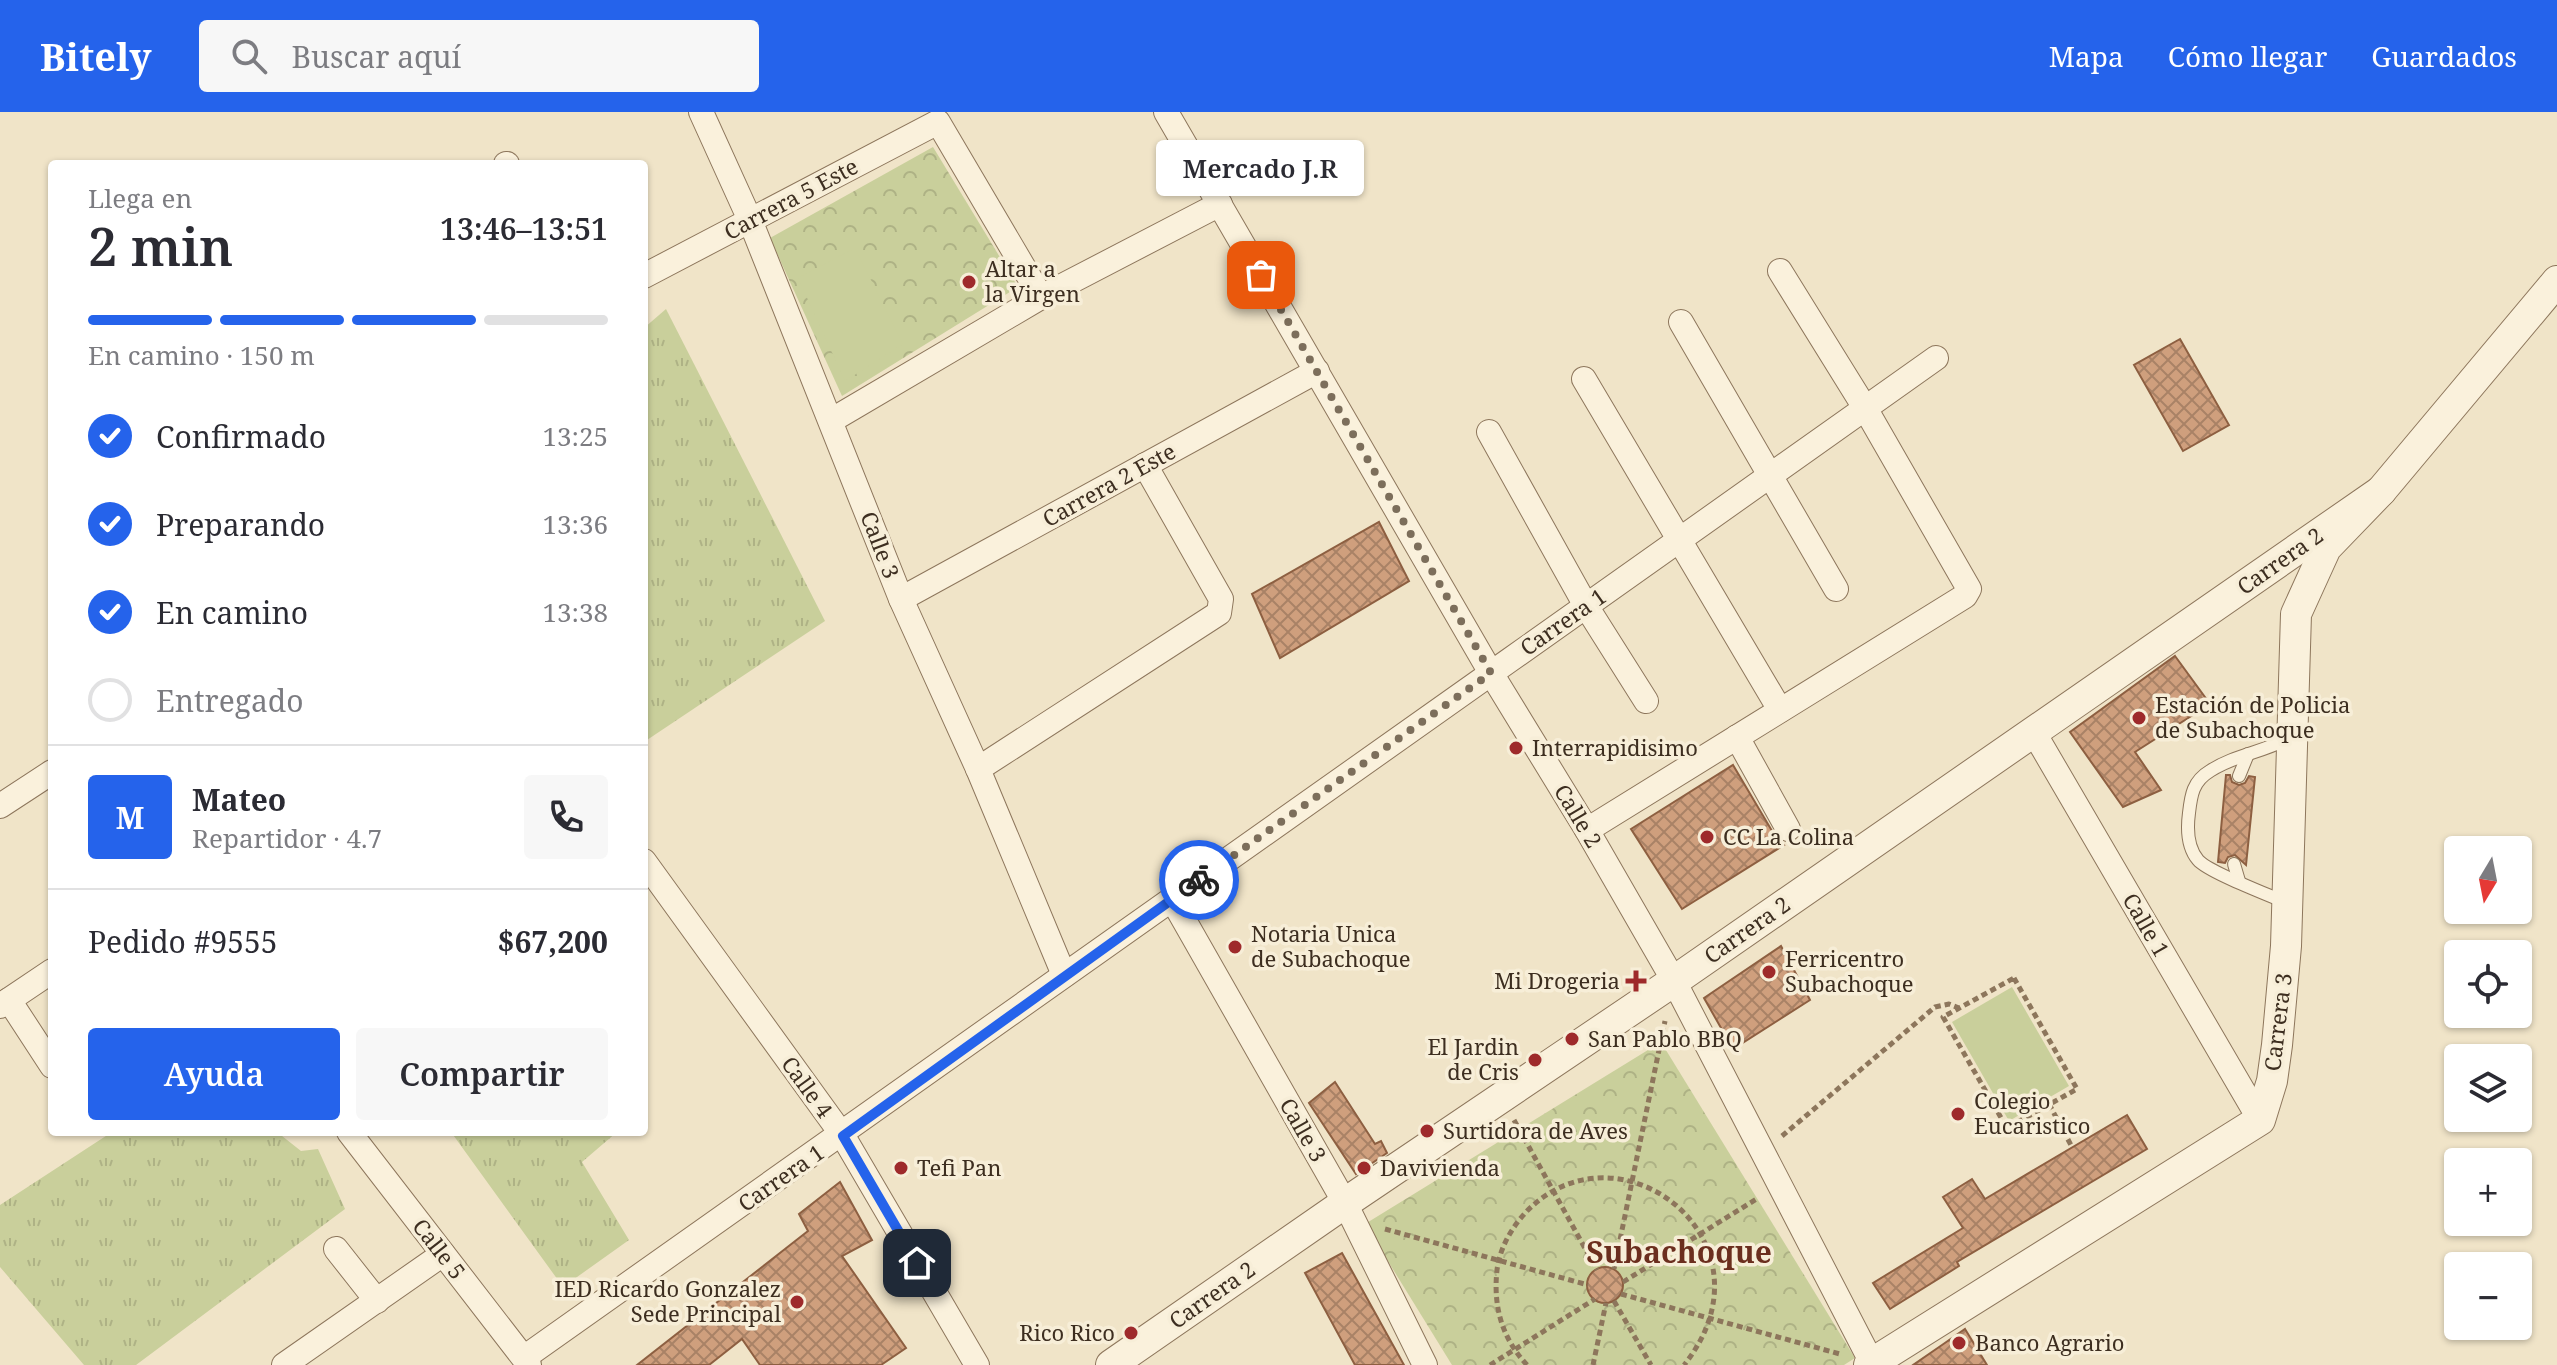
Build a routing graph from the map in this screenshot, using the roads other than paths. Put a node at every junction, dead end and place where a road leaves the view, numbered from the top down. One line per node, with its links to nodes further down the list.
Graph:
1 (701, 112): 4 (street, Calle 3)
2 (1166, 112): 3 (street, Calle 2)
3 (1220, 204): 8 (street); 11 (street, Calle 2)
4 (750, 220): 6 (street, Carrera 5 Este); 8 (street, Carrera 5 Este); 14 (street, Calle 3)
5 (1780, 271): 13 (street)
6 (648, 274)
7 (2557, 281): 18 (street)
8 (1041, 297): 14 (street)
9 (1681, 322): 17 (street)
10 (1936, 358): 13 (street, Carrera 1)
11 (1317, 371): 16 (street, Carrera 2 Este); 25 (street, Calle 2)
12 (1584, 379): 19 (street)
13 (1865, 408): 17 (street, Carrera 1); 27 (street)
14 (832, 420): 22 (street, Calle 3)
15 (1489, 432): 23 (street)
16 (1145, 465): 22 (street, Carrera 2 Este); 32 (street)
17 (1771, 475): 19 (street, Carrera 1); 21 (street)
18 (2381, 491): 20 (street, Carrera 2); 24 (street, Carrera 3)
19 (1678, 541): 23 (street, Carrera 1); 27 (street)
20 (2264, 571): 24 (street); 28 (street, Carrera 2)
21 (1836, 589)
22 (901, 599): 32 (street, Calle 3)
23 (1586, 606): 25 (street, Carrera 1); 26 (street)
24 (2296, 614): 29 (street, Carrera 3)
25 (1491, 673): 37 (street, Calle 2); 41 (street, Carrera 1)
26 (1646, 701)
27 (1780, 710): 30 (street)
28 (2033, 731): 45 (street, Carrera 2); 48 (street, Calle 1)
29 (2291, 736): 31 (lane); 42 (street, Carrera 3)
30 (1737, 737): 36 (street); 37 (street)
31 (2248, 754): 34 (lane); 40 (lane)
32 (978, 769): 44 (street, Calle 3)
33 (48, 775): 35 (street)
34 (2239, 776)
35 (0, 806)
36 (1788, 829)
37 (1587, 830): 45 (street, Calle 2)
38 (2234, 864): 40 (lane)
39 (648, 871): 50 (street, Calle 4)
40 (2239, 881): 42 (lane)
41 (1172, 899): 44 (street, Carrera 1); 51 (street, Calle 3)
42 (2287, 903): 48 (street, Carrera 3)
43 (48, 974): 46 (street)
44 (1064, 975): 50 (street, Carrera 1)
45 (1674, 981): 51 (street, Carrera 2); 56 (street, Calle 2)
46 (4, 1003): 47 (street)
47 (48, 1061)
48 (2260, 1120): 56 (street)
49 (352, 1136): 53 (street, Calle 5)
50 (843, 1136): 55 (street, Carrera 1); 58 (street, Calle 4)
51 (1349, 1212): 59 (street, Carrera 2); 60 (street, Calle 3)
52 (336, 1249): 54 (street)
53 (443, 1254): 54 (street); 55 (street, Calle 5)
54 (377, 1301): 57 (street)
55 (527, 1361)
56 (1871, 1364)
57 (284, 1365)
58 (977, 1365)
59 (1111, 1365)
60 (1425, 1365)

